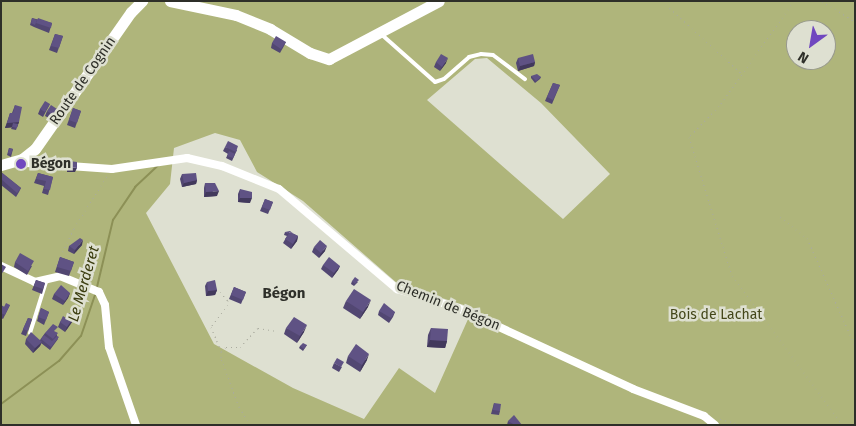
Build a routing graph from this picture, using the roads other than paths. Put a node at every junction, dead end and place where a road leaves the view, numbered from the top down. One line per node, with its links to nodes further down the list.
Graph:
1 (142, 1): 6 (main road, Route de Cognin)
2 (170, 1): 4 (main road)
3 (439, 1): 4 (main road)
4 (380, 33): 5 (lane)
5 (525, 79)
6 (22, 159): 7 (main road); 11 (street, Chemin de Bégon)
7 (1, 165)
8 (1, 266): 9 (street)
9 (46, 282): 10 (lane); 12 (street)
10 (30, 333)
11 (717, 422)
12 (136, 425)

